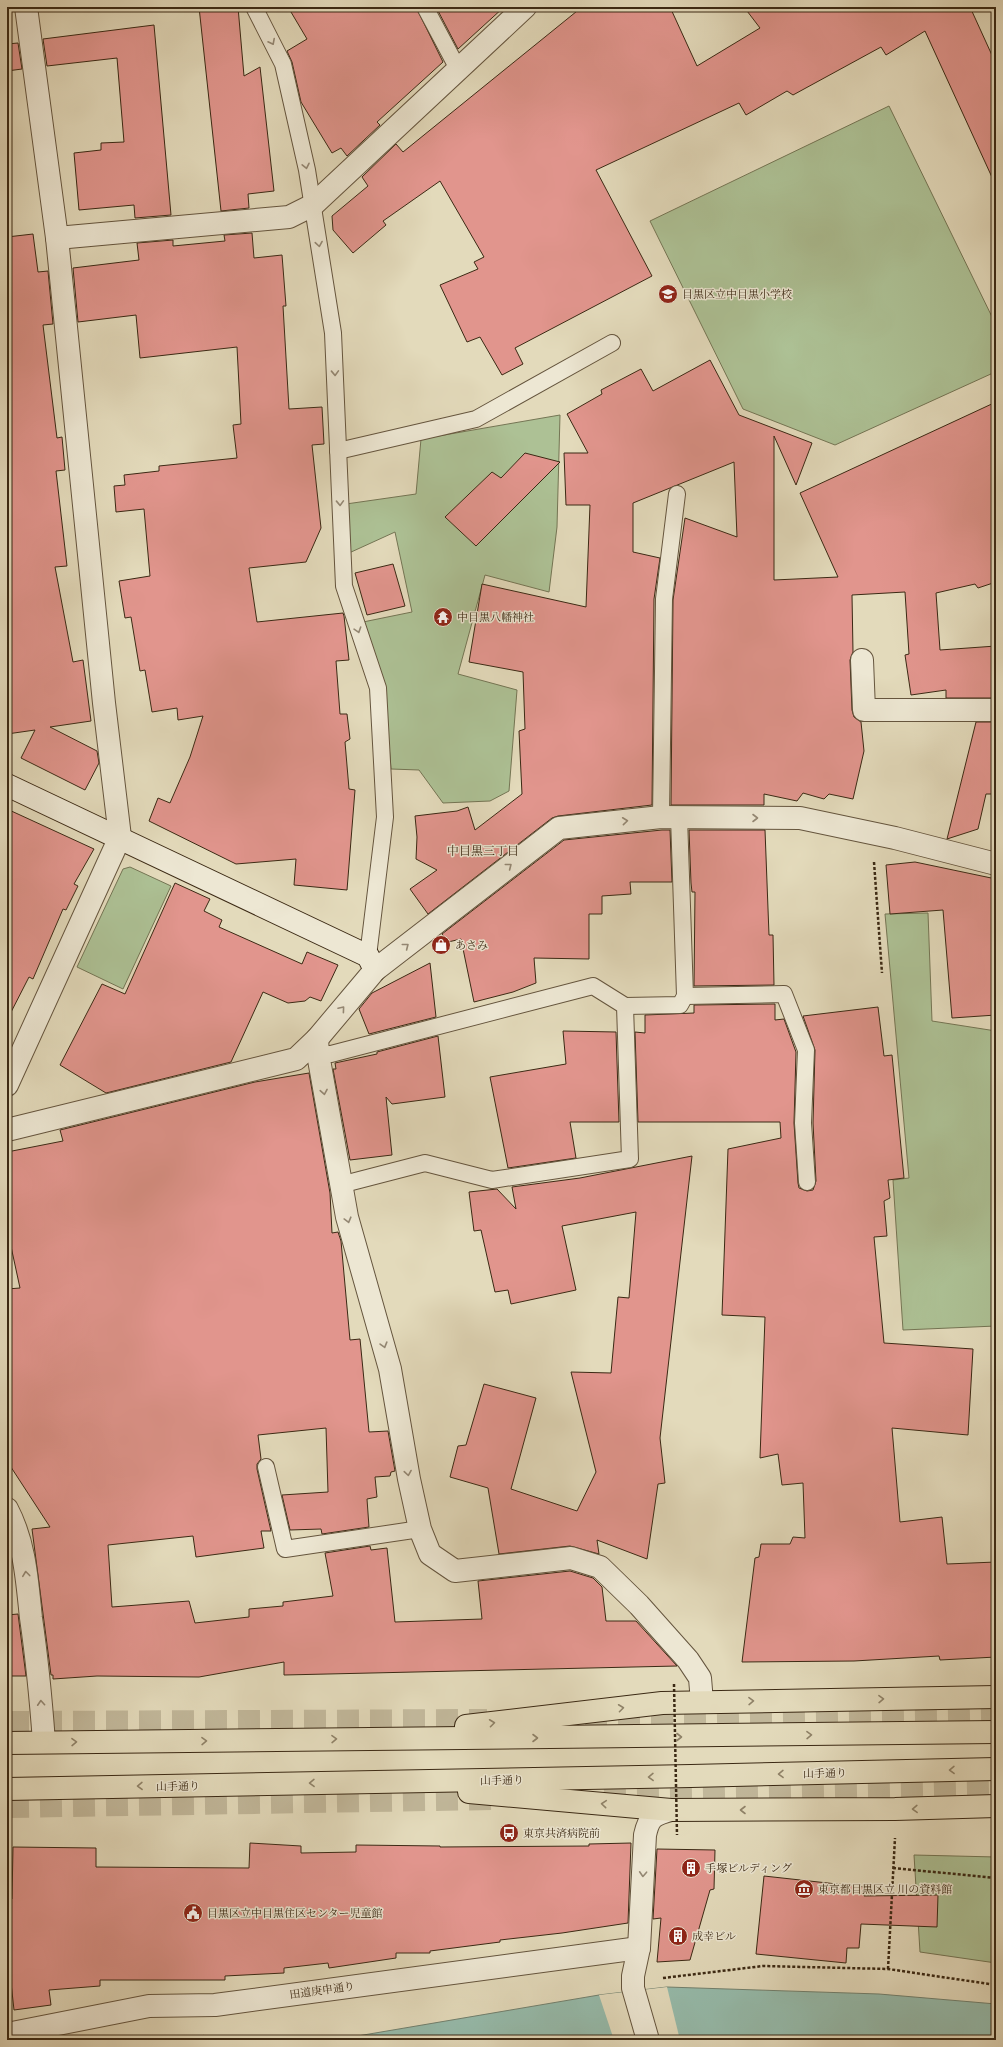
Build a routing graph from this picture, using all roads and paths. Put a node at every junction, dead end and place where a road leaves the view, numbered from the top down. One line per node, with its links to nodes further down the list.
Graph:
1 (26, 7): 7 (street)
2 (254, 7): 6 (lane, one-way to 6)
3 (425, 7): 5 (lane)
4 (526, 7): 5 (street)
5 (458, 68): 6 (street)
6 (313, 205): 7 (street); 9 (lane, one-way to 9)
7 (57, 238): 16 (street)
8 (612, 344): 9 (lane)
9 (338, 450): 18 (lane, one-way to 18)
10 (677, 494): 14 (lane)
11 (862, 660): 12 (street)
12 (996, 710)
13 (7, 785): 16 (street)
14 (670, 817): 15 (street, one-way to 15); 18 (street, one-way to 14); 20 (lane)
15 (879, 834): 17 (street); 19 (path)
16 (120, 837): 18 (street); 23 (street)
17 (996, 864)
18 (372, 963): 22 (street, one-way to 18)
19 (882, 974)
20 (685, 996): 21 (lane); 25 (lane)
21 (625, 1006): 22 (lane); 26 (lane)
22 (317, 1046): 24 (street); 26 (street, one-way to 26)
23 (7, 1085)
24 (7, 1130)
25 (807, 1182)
26 (340, 1185): 29 (street, one-way to 29)
27 (266, 1467): 29 (lane)
28 (7, 1508): 35 (street, one-way to 28)
29 (420, 1529): 32 (street)
30 (674, 1684): 43 (path, bridge)
31 (996, 1697): 32 (main road, one-way to 31)
32 (702, 1702): 34 (main road, one-way to 32)
33 (996, 1732): 34 (main road, one-way to 33)
34 (356, 1739): 35 (main road, one-way to 34)
35 (44, 1742): 36 (main road)
36 (7, 1743)
37 (996, 1769): 38 (main road, 山手通り, one-way to 38)
38 (351, 1782): 39 (main road, 山手通り, one-way to 39); 42 (main road, one-way to 38)
39 (7, 1789)
40 (996, 1806): 41 (main road, one-way to 41)
41 (894, 1809): 42 (main road, one-way to 42); 44 (path)
42 (670, 1810): 46 (street, one-way to 46)
43 (677, 1835)
44 (893, 1868): 45 (path); 47 (path)
45 (996, 1878)
46 (639, 1948): 50 (street, 田道庚申通り); 51 (street)
47 (888, 1969): 48 (path); 49 (path)
48 (662, 1978)
49 (996, 1985)
50 (7, 2034)
51 (648, 2040)

